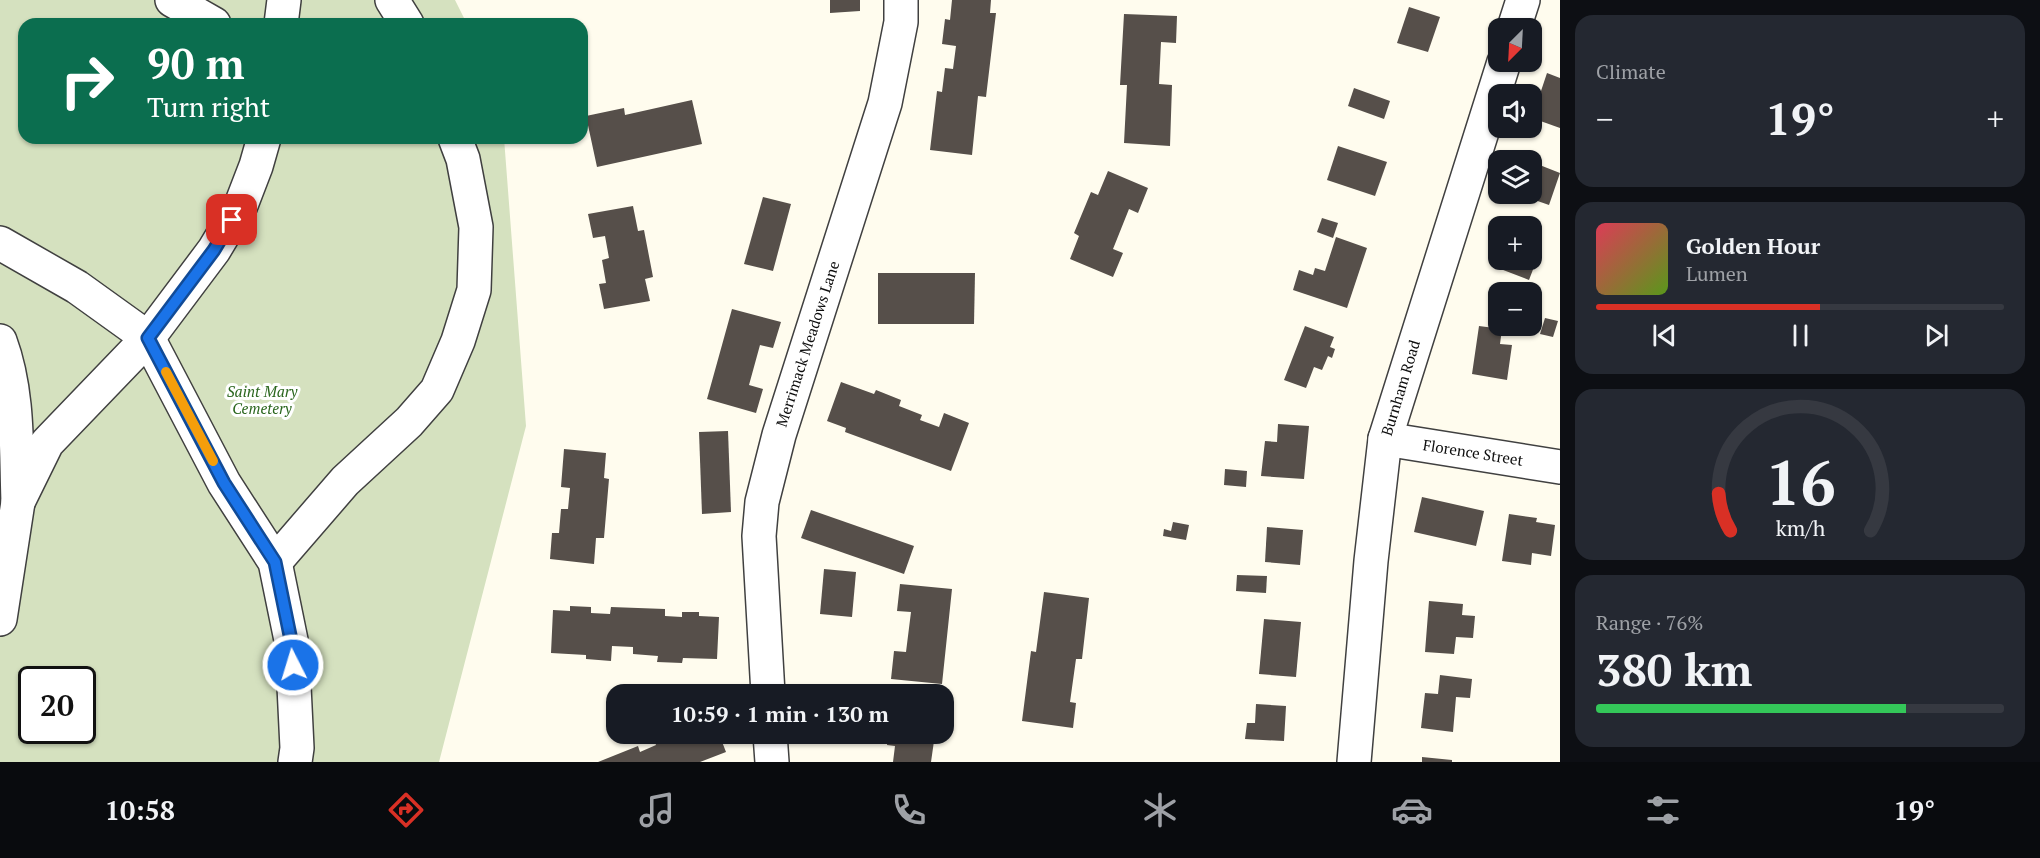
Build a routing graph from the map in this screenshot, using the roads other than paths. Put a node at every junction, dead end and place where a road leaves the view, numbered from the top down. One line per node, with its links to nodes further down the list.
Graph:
1 (172, 0): 6 (street)
2 (284, 0): 7 (street)
3 (392, 0): 8 (street)
4 (901, 0): 21 (street, Merrimack Meadows Lane)
5 (1523, 0): 9 (street)
6 (204, 18)
7 (281, 18)
8 (403, 18)
9 (1517, 18)
10 (1501, 72): 16 (street, Burnham Road)
11 (262, 144): 14 (street)
12 (457, 144): 19 (street)
13 (0, 243): 14 (street)
14 (148, 338): 18 (street); 19 (street)
15 (0, 341): 18 (street)
16 (1385, 439): 17 (street, Florence Street); 25 (street, Burnham Road)
17 (1560, 467)
18 (18, 502): 20 (street)
19 (275, 562): 23 (street)
20 (0, 619)
21 (767, 684)
22 (771, 744): 24 (street)
23 (296, 762)
24 (772, 762)
25 (1354, 762)

